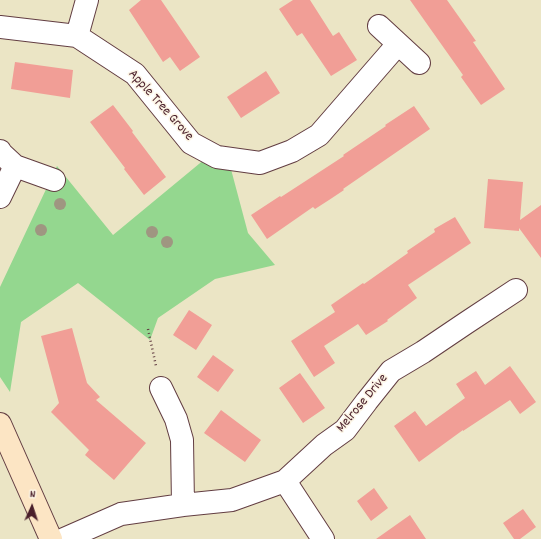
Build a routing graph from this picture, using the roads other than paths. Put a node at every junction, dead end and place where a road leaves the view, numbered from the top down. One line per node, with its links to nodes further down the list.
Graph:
1 (87, 0): 4 (street)
2 (379, 26): 5 (street)
3 (0, 27): 4 (street, Apple Tree Grove)
4 (76, 36): 5 (street, Apple Tree Grove)
5 (398, 44): 6 (street)
6 (419, 63)
7 (8, 158): 8 (street); 9 (street)
8 (54, 180)
9 (0, 197)
10 (516, 290): 13 (street, Melrose Drive)
11 (161, 388): 14 (street)
12 (0, 424): 15 (street)
13 (285, 481): 14 (street, Melrose Drive); 17 (street)
14 (183, 505): 16 (street, Melrose Drive)
15 (51, 539)
16 (64, 539)
17 (323, 539)

